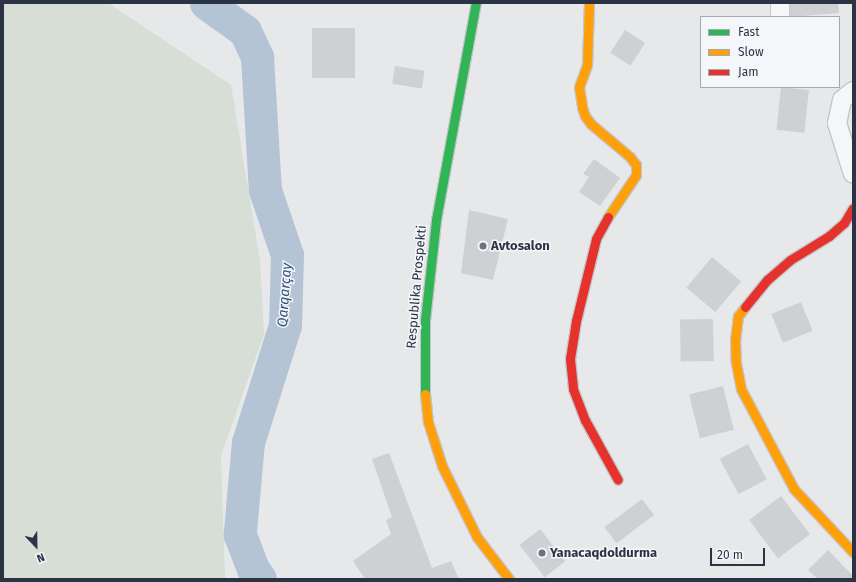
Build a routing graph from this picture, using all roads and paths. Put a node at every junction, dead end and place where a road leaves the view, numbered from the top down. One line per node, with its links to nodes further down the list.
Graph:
1 (476, 3): 10 (street, Respublika Prospekti)
2 (589, 3): 8 (street)
3 (780, 3): 4 (street)
4 (780, 16)
5 (853, 91): 6 (street)
6 (853, 174)
7 (853, 208): 9 (street)
8 (618, 480)
9 (853, 552)
10 (509, 579)

